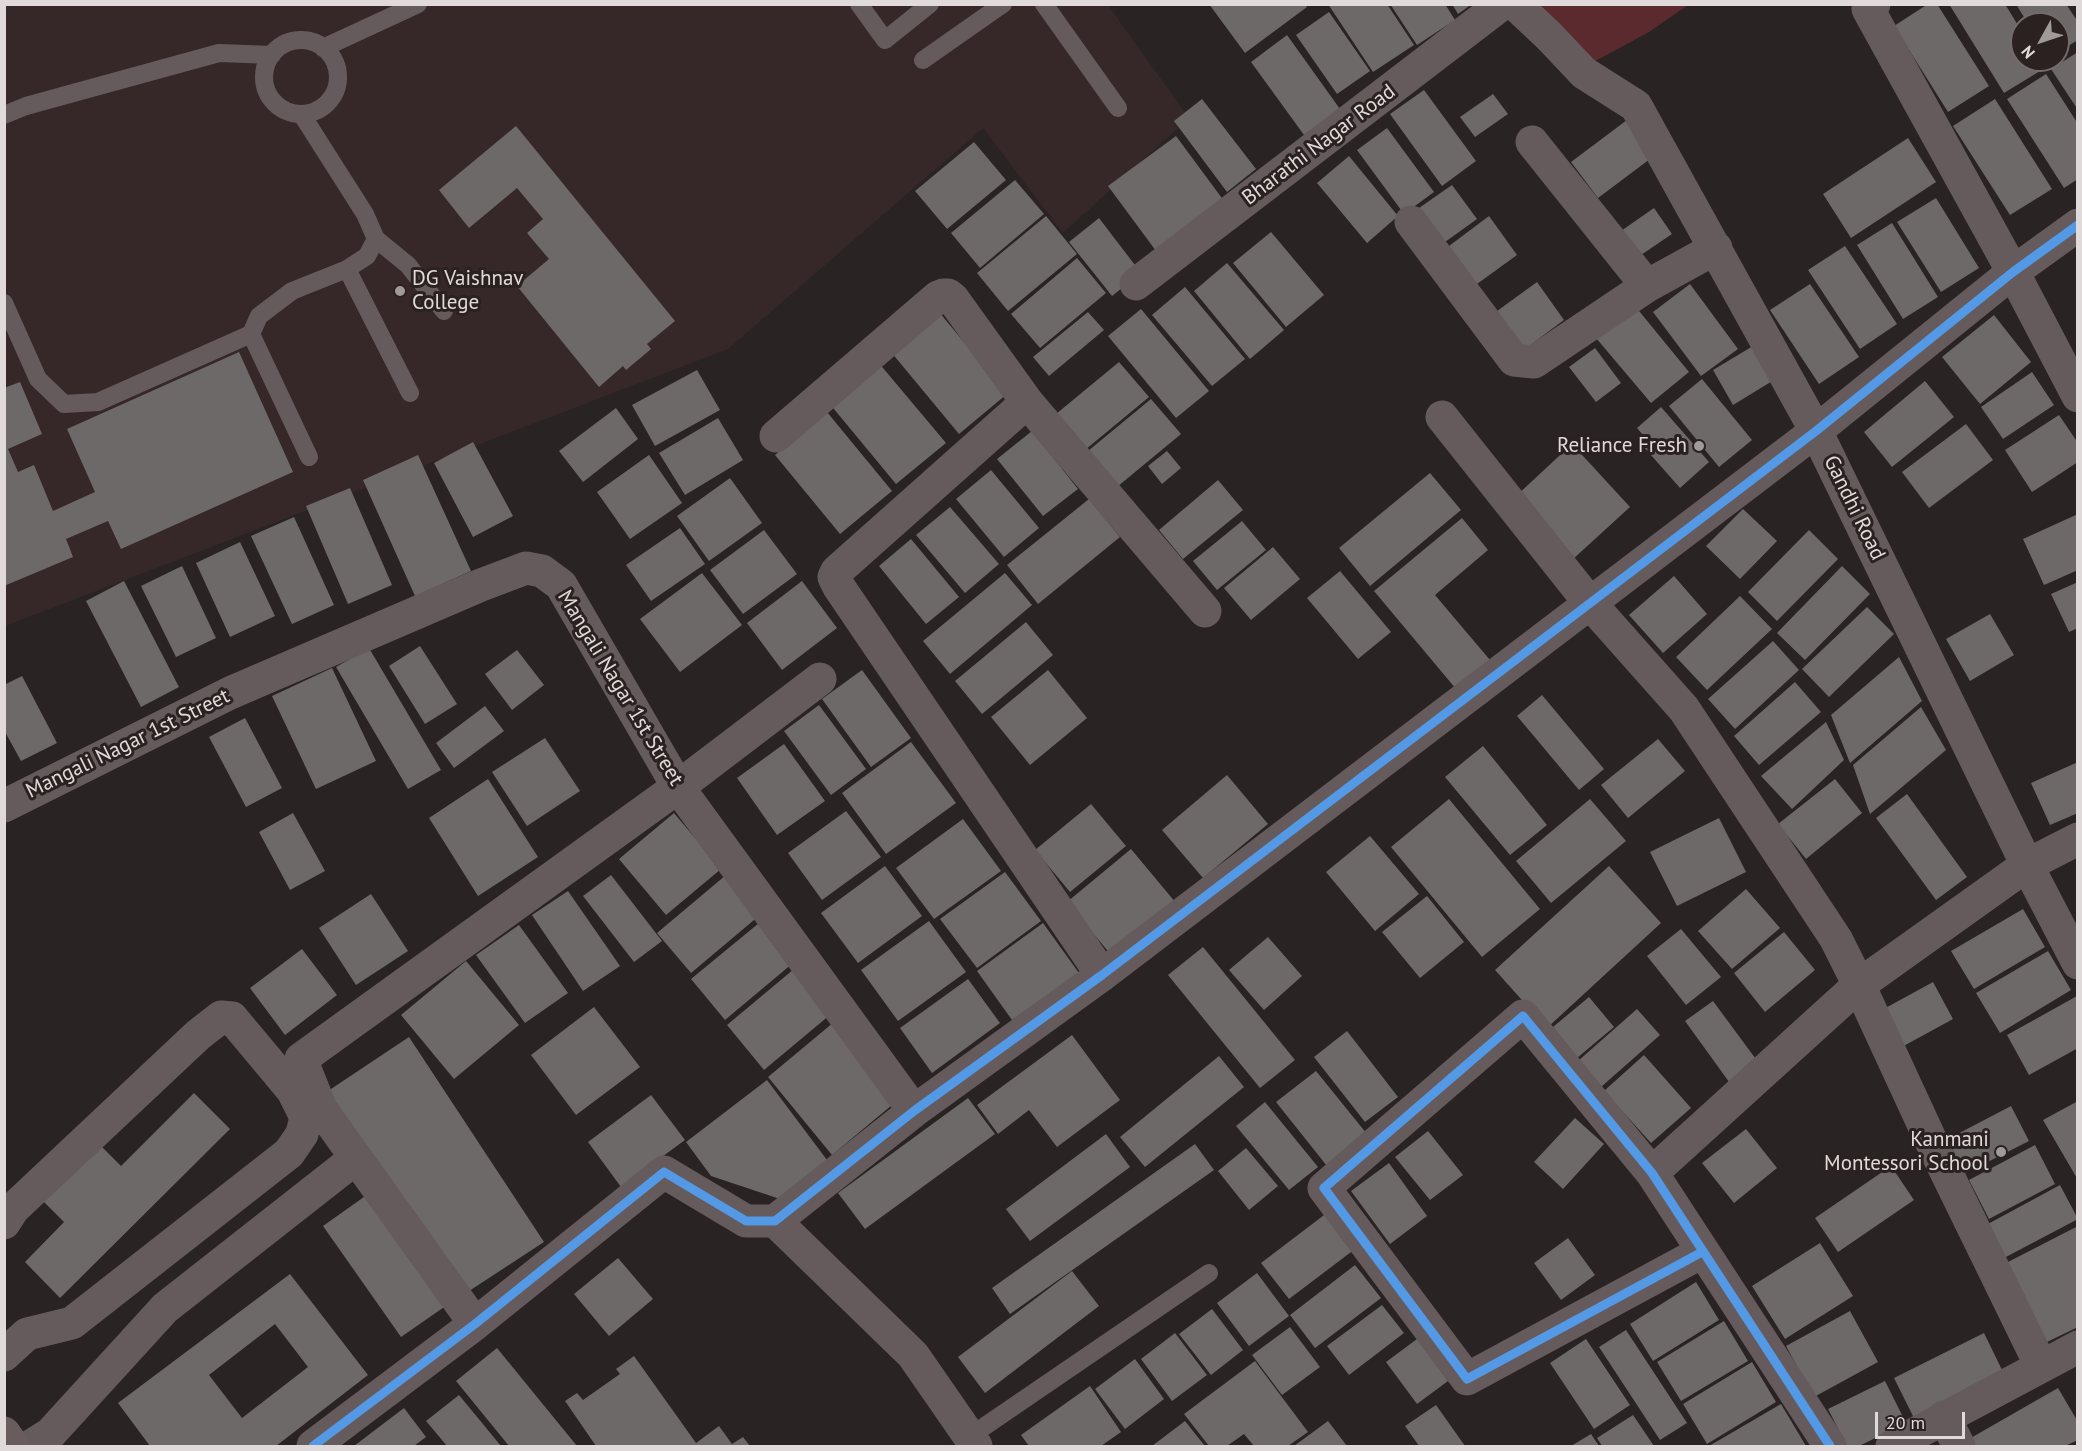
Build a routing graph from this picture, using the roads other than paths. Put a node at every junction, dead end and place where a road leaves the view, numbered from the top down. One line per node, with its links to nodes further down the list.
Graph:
1 (418, 4): 9 (lane)
2 (859, 4): 3 (lane)
3 (930, 4)
4 (1003, 4): 11 (lane)
5 (1044, 4): 12 (lane)
6 (1502, 4): 22 (street, Bharathi Nagar Road)
7 (1515, 4): 19 (street, Gandhi Road)
8 (1869, 6): 21 (street)
9 (323, 48): 10 (lane); 14 (lane)
10 (272, 55): 13 (lane); 14 (lane)
11 (923, 60)
12 (1118, 108)
13 (4, 115)
14 (302, 115): 18 (lane)
15 (1532, 142): 23 (street)
16 (1411, 222): 23 (street)
17 (2078, 225): 21 (street)
18 (376, 239): 20 (lane); 25 (lane)
19 (1716, 248): 23 (street); 31 (street, Gandhi Road)
20 (347, 269): 26 (lane); 27 (lane)
21 (2013, 272): 28 (street); 31 (street)
22 (1136, 284)
23 (1647, 286)
24 (4, 303): 26 (lane)
25 (444, 312)
26 (251, 334): 33 (lane)
27 (410, 393)
28 (2078, 396)
29 (1027, 402): 32 (street); 35 (street); 42 (street)
30 (1443, 417): 34 (street)
31 (1816, 431): 34 (street); 40 (street, Gandhi Road)
32 (776, 436)
33 (309, 457)
34 (1589, 602): 42 (street); 43 (street)
35 (1205, 611)
36 (820, 679): 37 (street)
37 (678, 788): 38 (street, Mangali Nagar 1st Street); 44 (street, Mangali Nagar 1st Street); 45 (street)
38 (4, 806)
39 (2078, 839): 40 (street)
40 (2027, 864): 41 (street, Gandhi Road); 43 (street)
41 (2078, 963)
42 (1102, 975): 44 (street)
43 (1859, 985): 46 (street); 54 (street)
44 (914, 1111): 47 (street)
45 (356, 1158): 51 (street); 59 (street)
46 (1652, 1173): 49 (street); 49 (street)
47 (775, 1221): 51 (street); 57 (street)
48 (4, 1223): 53 (street)
49 (1702, 1252): 61 (street)
50 (1209, 1273): 57 (lane)
51 (475, 1324): 60 (street)
52 (2078, 1347): 54 (street)
53 (4, 1354)
54 (2041, 1366): 55 (street)
55 (1944, 1417): 62 (street); 63 (street)
56 (4, 1433): 58 (main road)
57 (973, 1442)
58 (14, 1446)
59 (31, 1446)
60 (314, 1446)
61 (1830, 1446)
62 (1892, 1446)
63 (1959, 1446)

